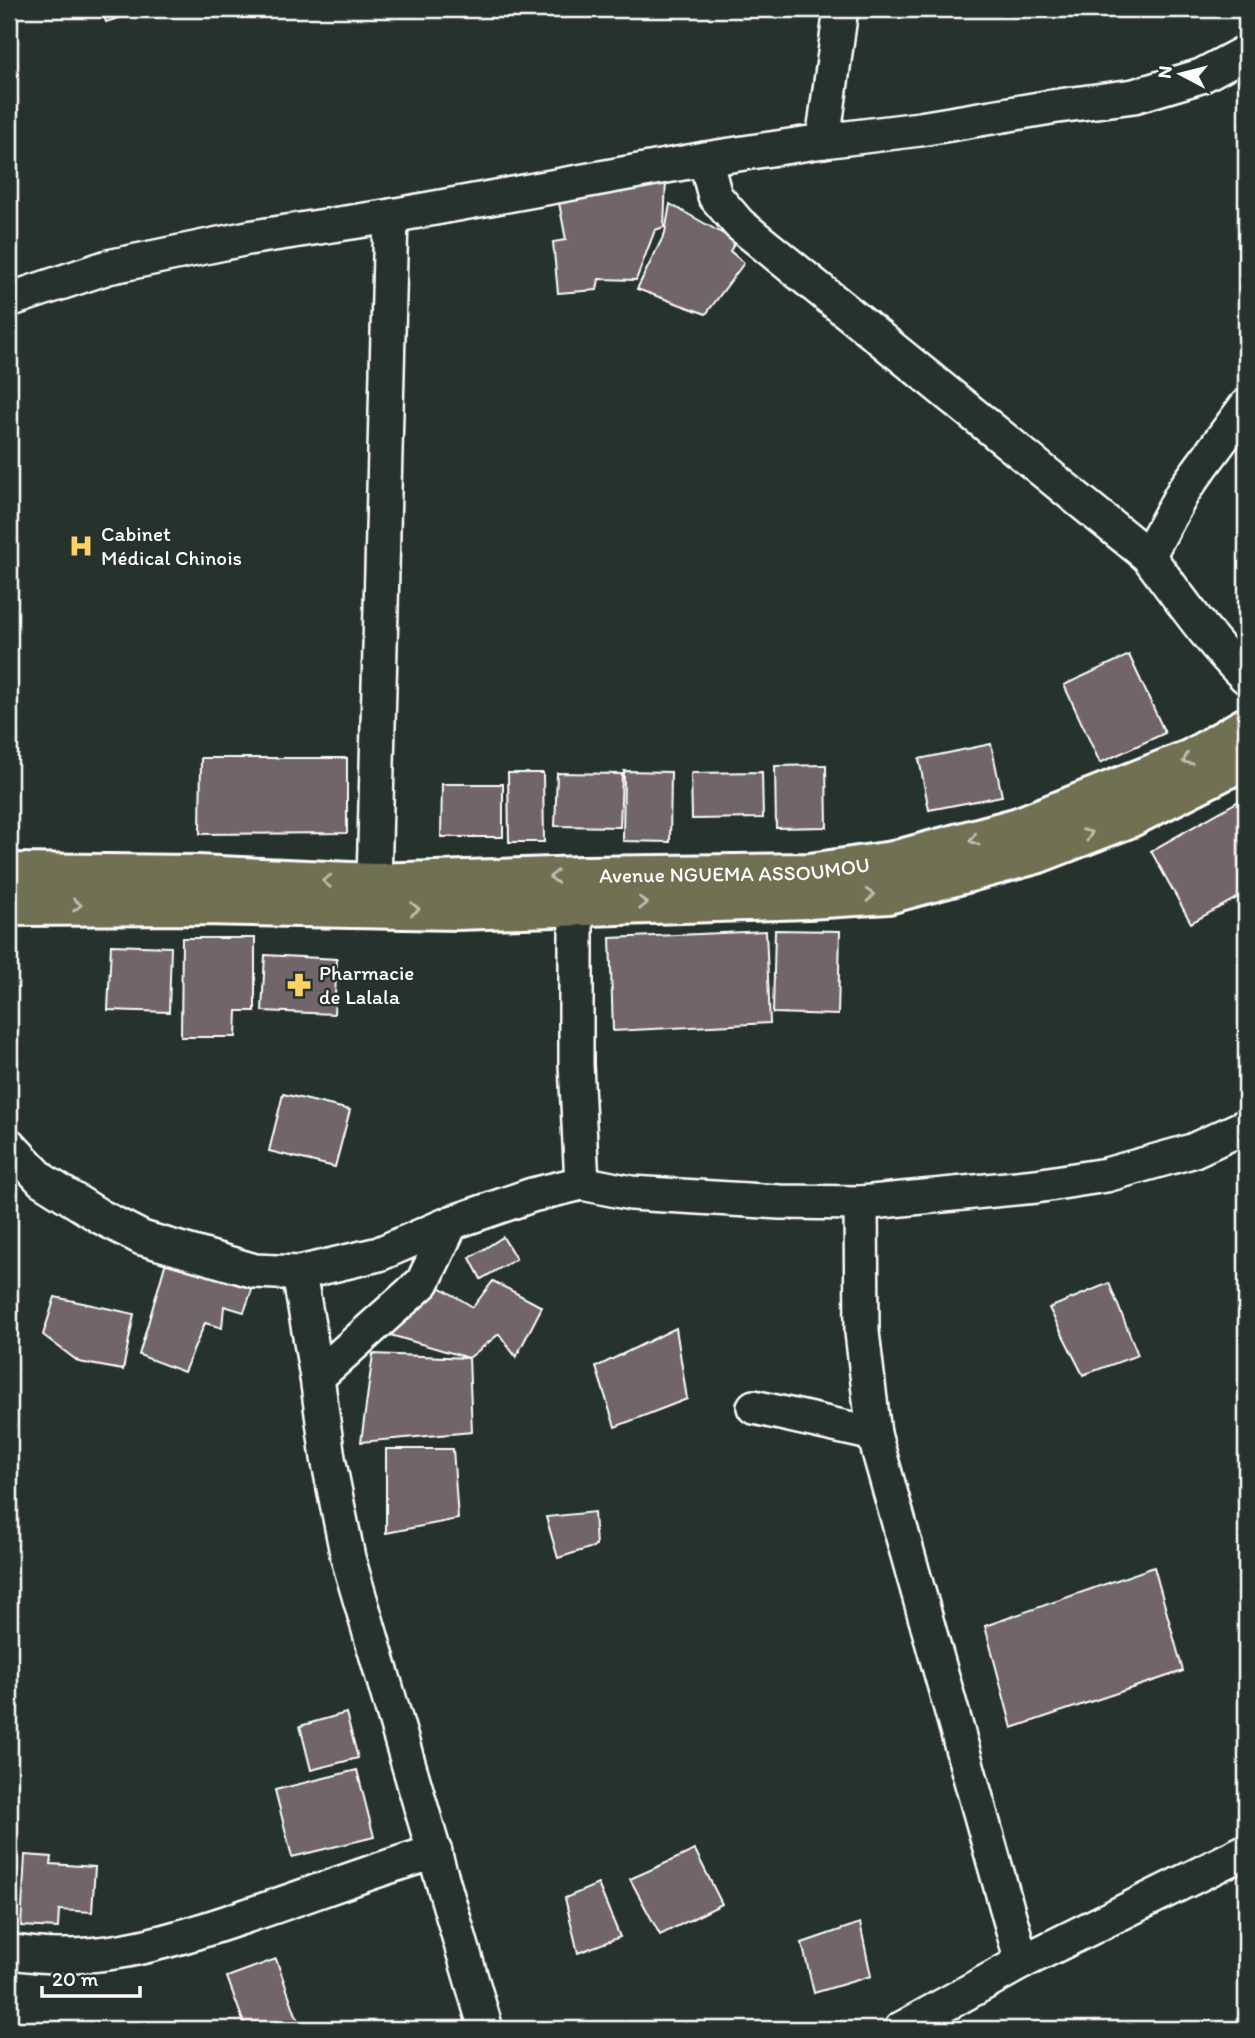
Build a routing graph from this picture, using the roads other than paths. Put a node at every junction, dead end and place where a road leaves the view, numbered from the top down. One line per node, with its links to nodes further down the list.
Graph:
1 (841, 9): 3 (street)
2 (1246, 52): 3 (street)
3 (823, 141): 4 (street)
4 (705, 159): 5 (street); 8 (street)
5 (391, 216): 6 (street); 13 (street)
6 (9, 300)
7 (1246, 406): 8 (street)
8 (1148, 556): 9 (street)
9 (1246, 677)
10 (1246, 727): 13 (main road, Avenue NGUEMA ASSOUMOU, one-way to 13)
11 (1246, 759): 15 (main road, Avenue NGUEMA ASSOUMOU, one-way to 11)
12 (9, 873): 14 (main road)
13 (374, 883): 14 (main road, Avenue NGUEMA ASSOUMOU, one-way to 14)
14 (199, 890): 15 (main road, Avenue NGUEMA ASSOUMOU, one-way to 15); 16 (main road, one-way to 14)
15 (576, 905): 19 (street)
16 (9, 906)
17 (1246, 1126): 20 (street)
18 (9, 1144): 22 (street)
19 (582, 1183): 20 (street); 21 (street)
20 (860, 1203): 25 (street)
21 (451, 1223): 22 (street); 23 (street)
22 (299, 1273): 23 (street)
23 (317, 1377): 27 (street)
24 (754, 1407): 25 (street)
25 (874, 1434): 29 (street)
26 (1246, 1851): 29 (street)
27 (435, 1852): 28 (street); 30 (street)
28 (9, 1951)
29 (1022, 1962): 31 (street)
30 (486, 2029)
31 (901, 2029)

